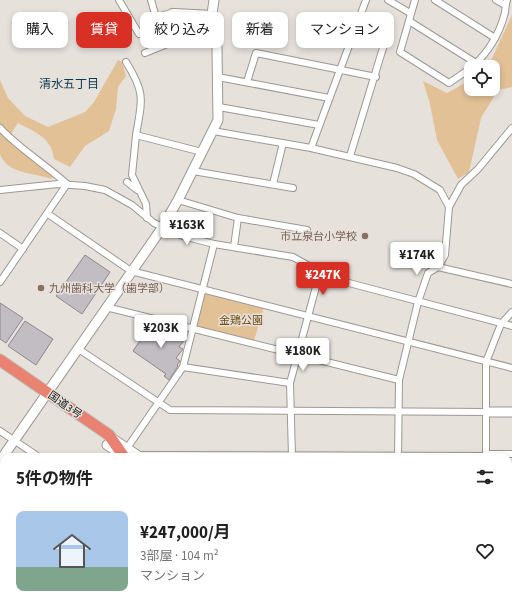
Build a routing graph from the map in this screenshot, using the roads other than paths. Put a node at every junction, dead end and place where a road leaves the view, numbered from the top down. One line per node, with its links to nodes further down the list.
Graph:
1 (119, 0): 14 (street)
2 (151, 0): 10 (street)
3 (214, 0): 11 (street)
4 (366, 0): 23 (street)
5 (388, 0): 12 (street)
6 (415, 0): 12 (street)
7 (435, 0): 15 (street)
8 (496, 0): 9 (street)
9 (506, 3): 15 (street)
10 (155, 12)
11 (212, 12)
12 (410, 13): 13 (street)
13 (409, 21): 20 (street); 24 (street)
14 (140, 33)
15 (495, 38): 21 (street)
16 (157, 48): 19 (street)
17 (215, 48): 25 (street)
18 (384, 48): 26 (street)
19 (145, 53)
20 (464, 60)
21 (478, 60)
22 (126, 62): 34 (street)
23 (340, 68): 26 (street); 27 (street); 28 (street)
24 (464, 72)
25 (218, 77): 27 (street); 29 (street)
26 (376, 77): 38 (street)
27 (248, 82): 28 (street)
28 (329, 98): 30 (street)
29 (219, 107): 30 (street); 33 (street)
30 (319, 125): 36 (street)
31 (0, 128): 41 (street)
32 (512, 128): 47 (street)
33 (213, 131): 35 (street); 37 (street)
34 (136, 135): 37 (street); 45 (street)
35 (283, 143): 36 (street); 42 (street)
36 (311, 148): 38 (street)
37 (202, 152): 39 (street)
38 (350, 156): 47 (street)
39 (193, 171): 42 (street); 46 (street)
40 (127, 182): 45 (street)
41 (68, 184): 44 (street); 48 (street); 49 (street)
42 (273, 184): 43 (street)
43 (293, 188)
44 (0, 190)
45 (139, 191): 49 (street)
46 (178, 200): 50 (street); 51 (street)
47 (449, 207): 57 (street)
48 (48, 214): 56 (street); 58 (street)
49 (147, 218): 51 (street)
50 (238, 218): 52 (street); 55 (street)
51 (162, 228): 54 (street); 58 (street)
52 (307, 230)
53 (0, 233): 56 (street)
54 (214, 244): 55 (street); 62 (street)
55 (234, 247): 59 (street)
56 (23, 249): 60 (street)
57 (438, 266): 61 (street); 63 (street)
58 (131, 271): 62 (street); 64 (street)
59 (320, 272): 63 (street); 66 (street)
60 (0, 282)
61 (512, 284)
62 (203, 290): 66 (street); 69 (street)
63 (418, 302): 67 (street); 70 (street)
64 (106, 307): 69 (street); 71 (street)
65 (512, 312): 67 (street)
66 (308, 316): 70 (street); 72 (street)
67 (501, 324): 68 (street); 74 (street)
68 (512, 326)
69 (193, 329): 72 (street); 75 (street)
70 (409, 342): 74 (street); 78 (street)
71 (77, 348): 80 (street); 81 (street)
72 (298, 356): 78 (street); 79 (street)
73 (0, 360): 80 (highway, 国道3号)
74 (486, 362): 76 (street); 84 (street)
75 (183, 367): 79 (street); 81 (street)
76 (512, 368)
77 (0, 369): 80 (highway, 国道3号)
78 (399, 380): 83 (street)
79 (290, 383): 82 (street)
80 (45, 395): 87 (street); 90 (highway, 国道3号)
81 (159, 404): 82 (street); 91 (street)
82 (291, 410): 83 (street); 92 (street)
83 (399, 411): 84 (street); 93 (street)
84 (486, 412): 85 (street); 94 (street)
85 (512, 412)
86 (0, 431): 87 (street)
87 (14, 441): 88 (street); 89 (street)
88 (6, 453)
89 (33, 453)
90 (121, 453)
91 (124, 453)
92 (292, 453)
93 (398, 453)
94 (486, 453)

